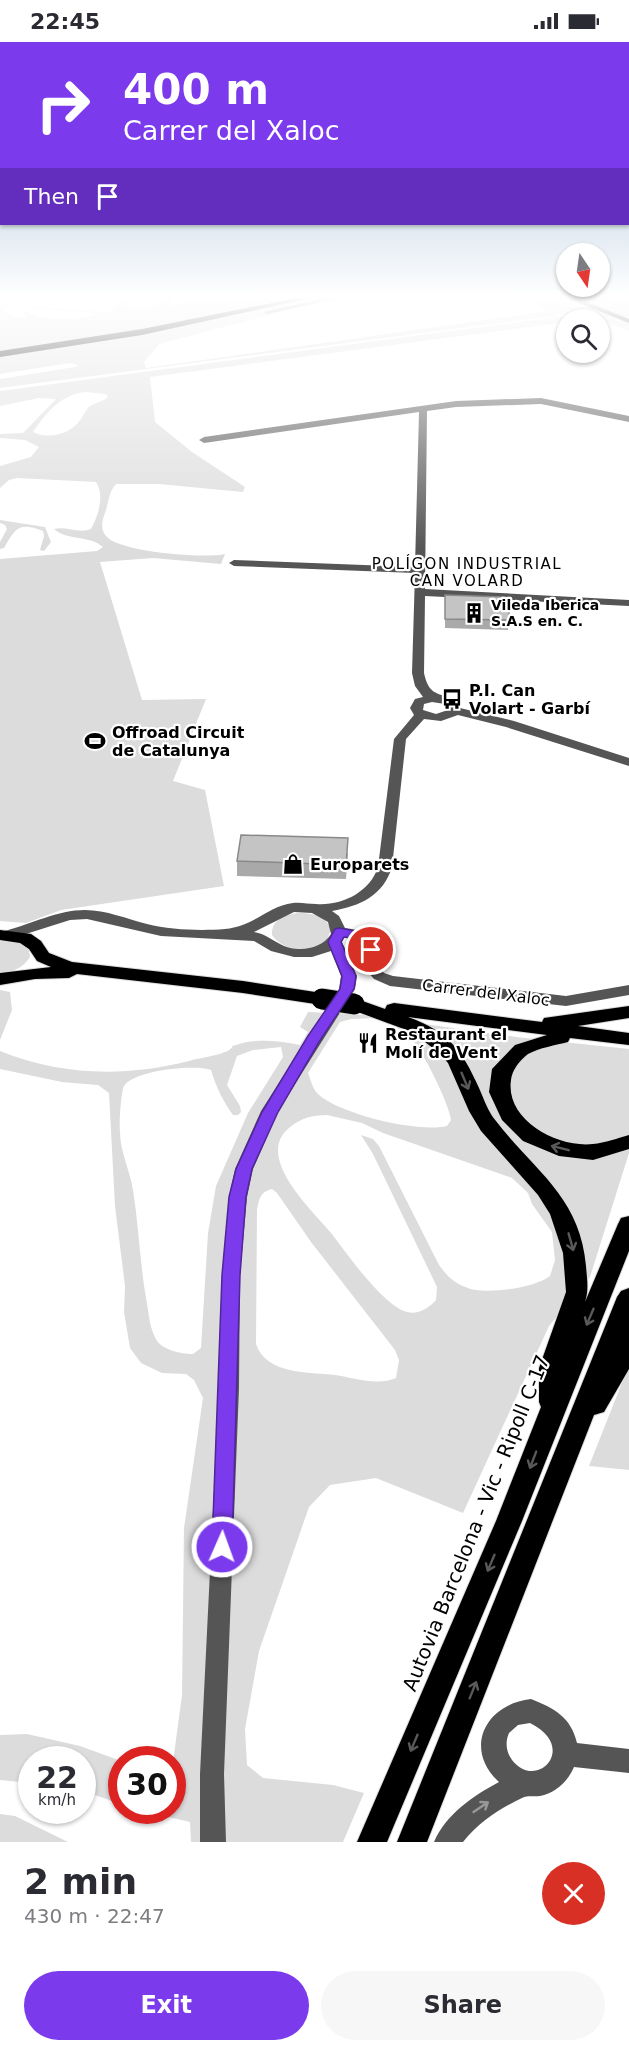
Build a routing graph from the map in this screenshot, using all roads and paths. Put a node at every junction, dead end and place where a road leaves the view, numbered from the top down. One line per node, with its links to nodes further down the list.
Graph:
1 (423, 410): 2 (street); 3 (street); 5 (street)
2 (629, 419)
3 (204, 440)
4 (234, 563): 5 (street)
5 (419, 570): 6 (street)
6 (419, 592): 7 (street); 8 (street)
7 (629, 603)
8 (431, 698): 9 (street); 10 (street)
9 (455, 710): 10 (street); 11 (street)
10 (422, 715): 12 (street)
11 (629, 762)
12 (362, 897): 13 (street); 16 (street)
13 (317, 909): 14 (street); 16 (street)
14 (266, 921): 18 (street); 19 (street)
15 (48, 924): 17 (street); 18 (street); 20 (street)
16 (337, 932): 21 (street); 22 (street); 25 (street, Carrer del Xaloc)
17 (5, 934): 20 (highway)
18 (217, 935): 19 (street)
19 (266, 940): 21 (street)
20 (36, 948): 23 (highway); 24 (highway)
21 (310, 953): 22 (street)
22 (342, 964): 40 (street)
23 (98, 971): 24 (highway); 26 (highway, bridge)
24 (8, 977)
25 (629, 990)
26 (354, 1004): 28 (highway); 35 (highway, one-way to 35)
27 (629, 1012): 28 (highway)
28 (484, 1022): 29 (highway)
29 (584, 1035): 30 (highway); 31 (highway, one-way to 29)
30 (629, 1039)
31 (629, 1142)
32 (629, 1224): 35 (highway, Autovia Barcelona - Vic - Ripoll C-17, one-way to 35)
33 (629, 1297): 36 (highway)
34 (629, 1337): 36 (highway)
35 (552, 1410): 41 (highway, Autovia Barcelona - Vic - Ripoll C-17, one-way to 41)
36 (572, 1442): 42 (highway, one-way to 36)
37 (567, 1754): 38 (street); 39 (street); 39 (street)
38 (629, 1761)
39 (524, 1783): 43 (street, one-way to 39)
40 (213, 1842)
41 (372, 1842)
42 (412, 1842)
43 (447, 1842)

